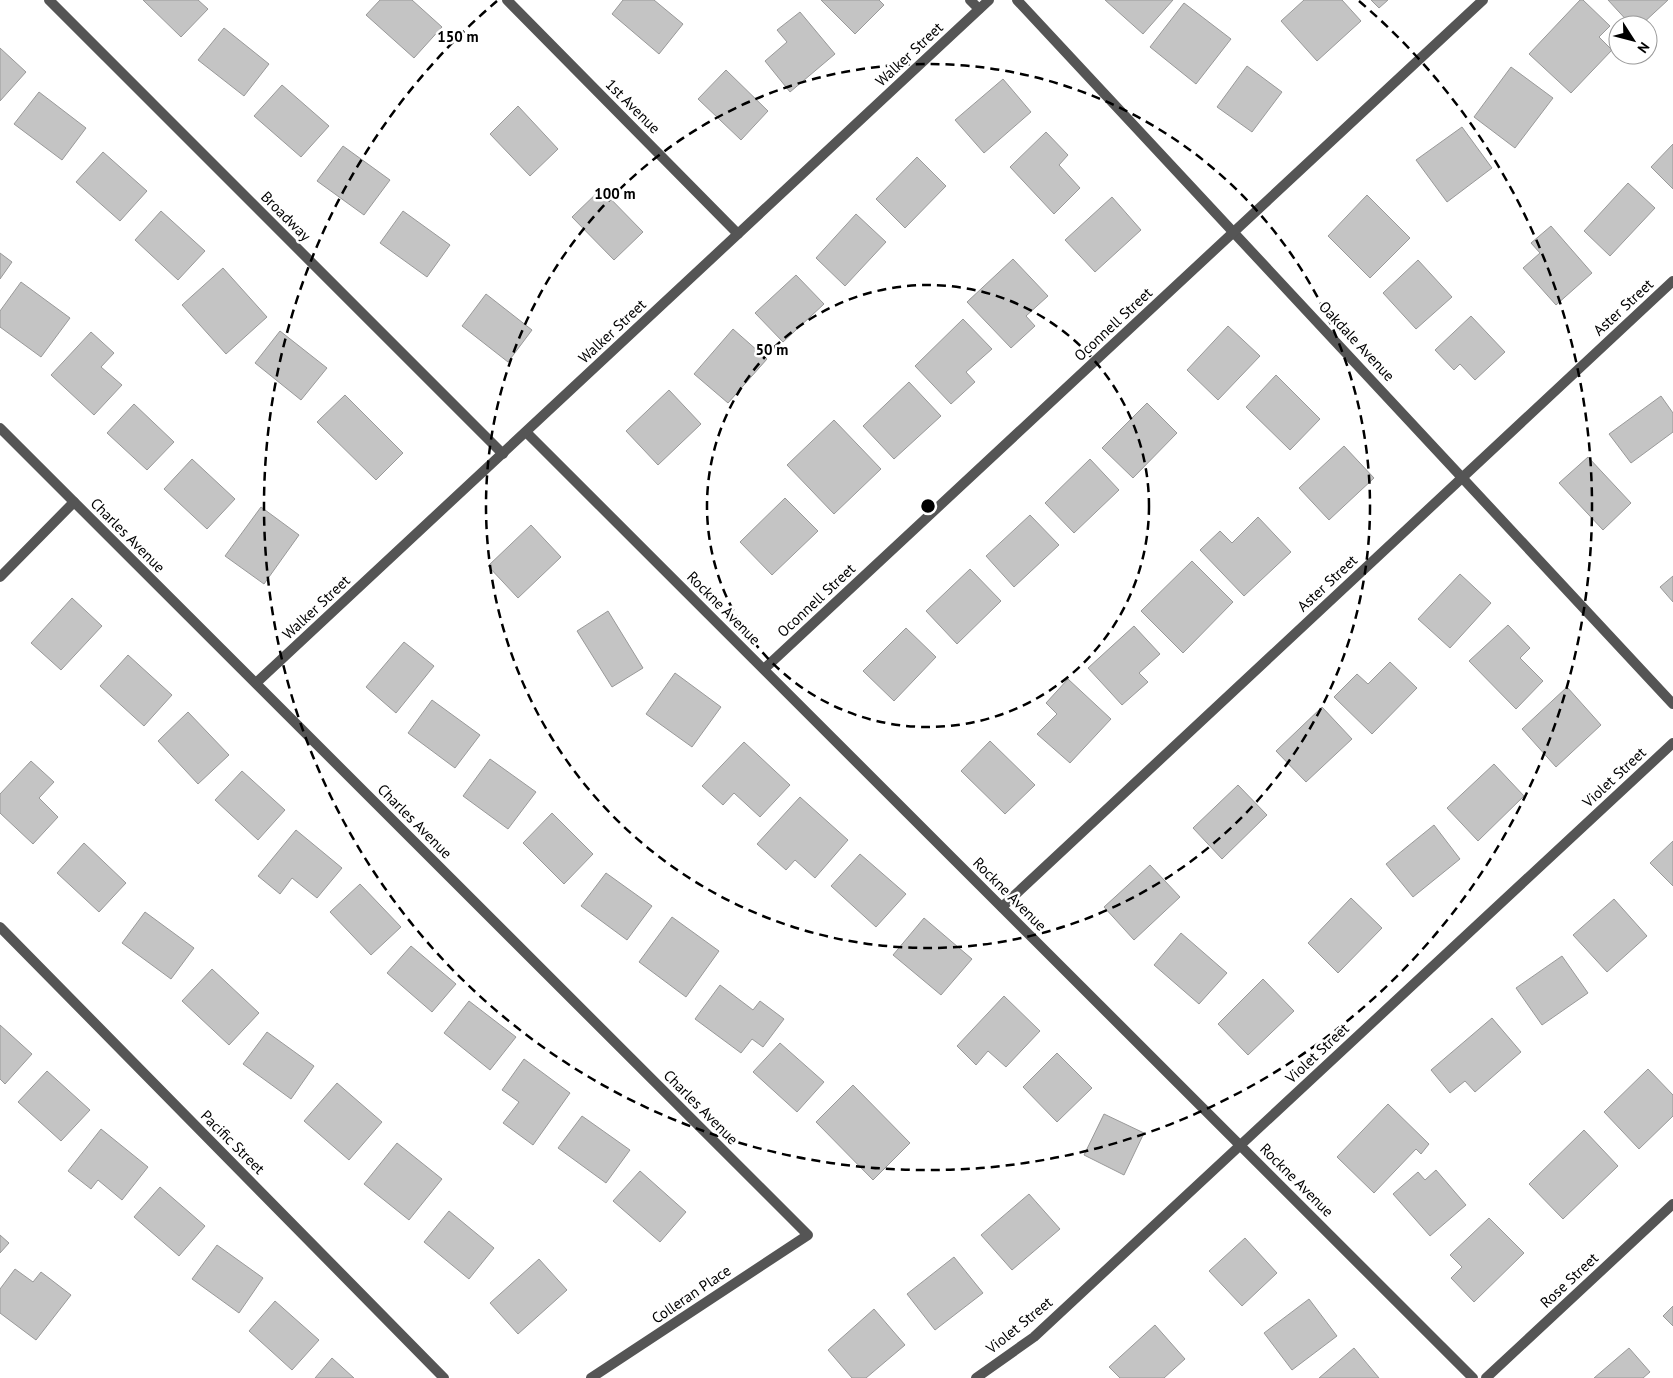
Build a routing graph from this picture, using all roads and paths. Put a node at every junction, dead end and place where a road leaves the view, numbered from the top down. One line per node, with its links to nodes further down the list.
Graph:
1 (49, 0): 13 (street, Broadway)
2 (507, 0): 9 (street, 1st Avenue)
3 (970, 0): 7 (street)
4 (989, 0): 7 (street, Walker Street)
5 (1017, 0): 8 (street, Oakdale Avenue)
6 (1483, 0): 8 (street, Oconnell Street)
7 (979, 9): 9 (street, Walker Street)
8 (1234, 231): 14 (street, Oakdale Avenue); 17 (street, Oconnell Street)
9 (738, 234): 12 (street, Walker Street)
10 (1673, 281): 14 (street, Aster Street)
11 (0, 428): 15 (street, Charles Avenue)
12 (526, 432): 13 (street, Walker Street); 17 (street, Rockne Avenue)
13 (503, 454): 18 (street, Walker Street)
14 (1462, 478): 19 (street, Oakdale Avenue); 21 (street, Aster Street)
15 (74, 502): 16 (street); 18 (street, Charles Avenue)
16 (0, 577)
17 (764, 669): 21 (street, Rockne Avenue)
18 (256, 683): 25 (street, Charles Avenue)
19 (1673, 704)
20 (1673, 743): 23 (street, Violet Street)
21 (1002, 907): 23 (street, Rockne Avenue)
22 (0, 926): 26 (street, Pacific Street)
23 (1240, 1146): 28 (street, Violet Street); 29 (street, Rockne Avenue)
24 (1673, 1204): 30 (street, Rose Street)
25 (808, 1235): 27 (street, Colleran Place)
26 (444, 1378)
27 (591, 1378)
28 (976, 1378)
29 (1473, 1378)
30 (1486, 1378)

